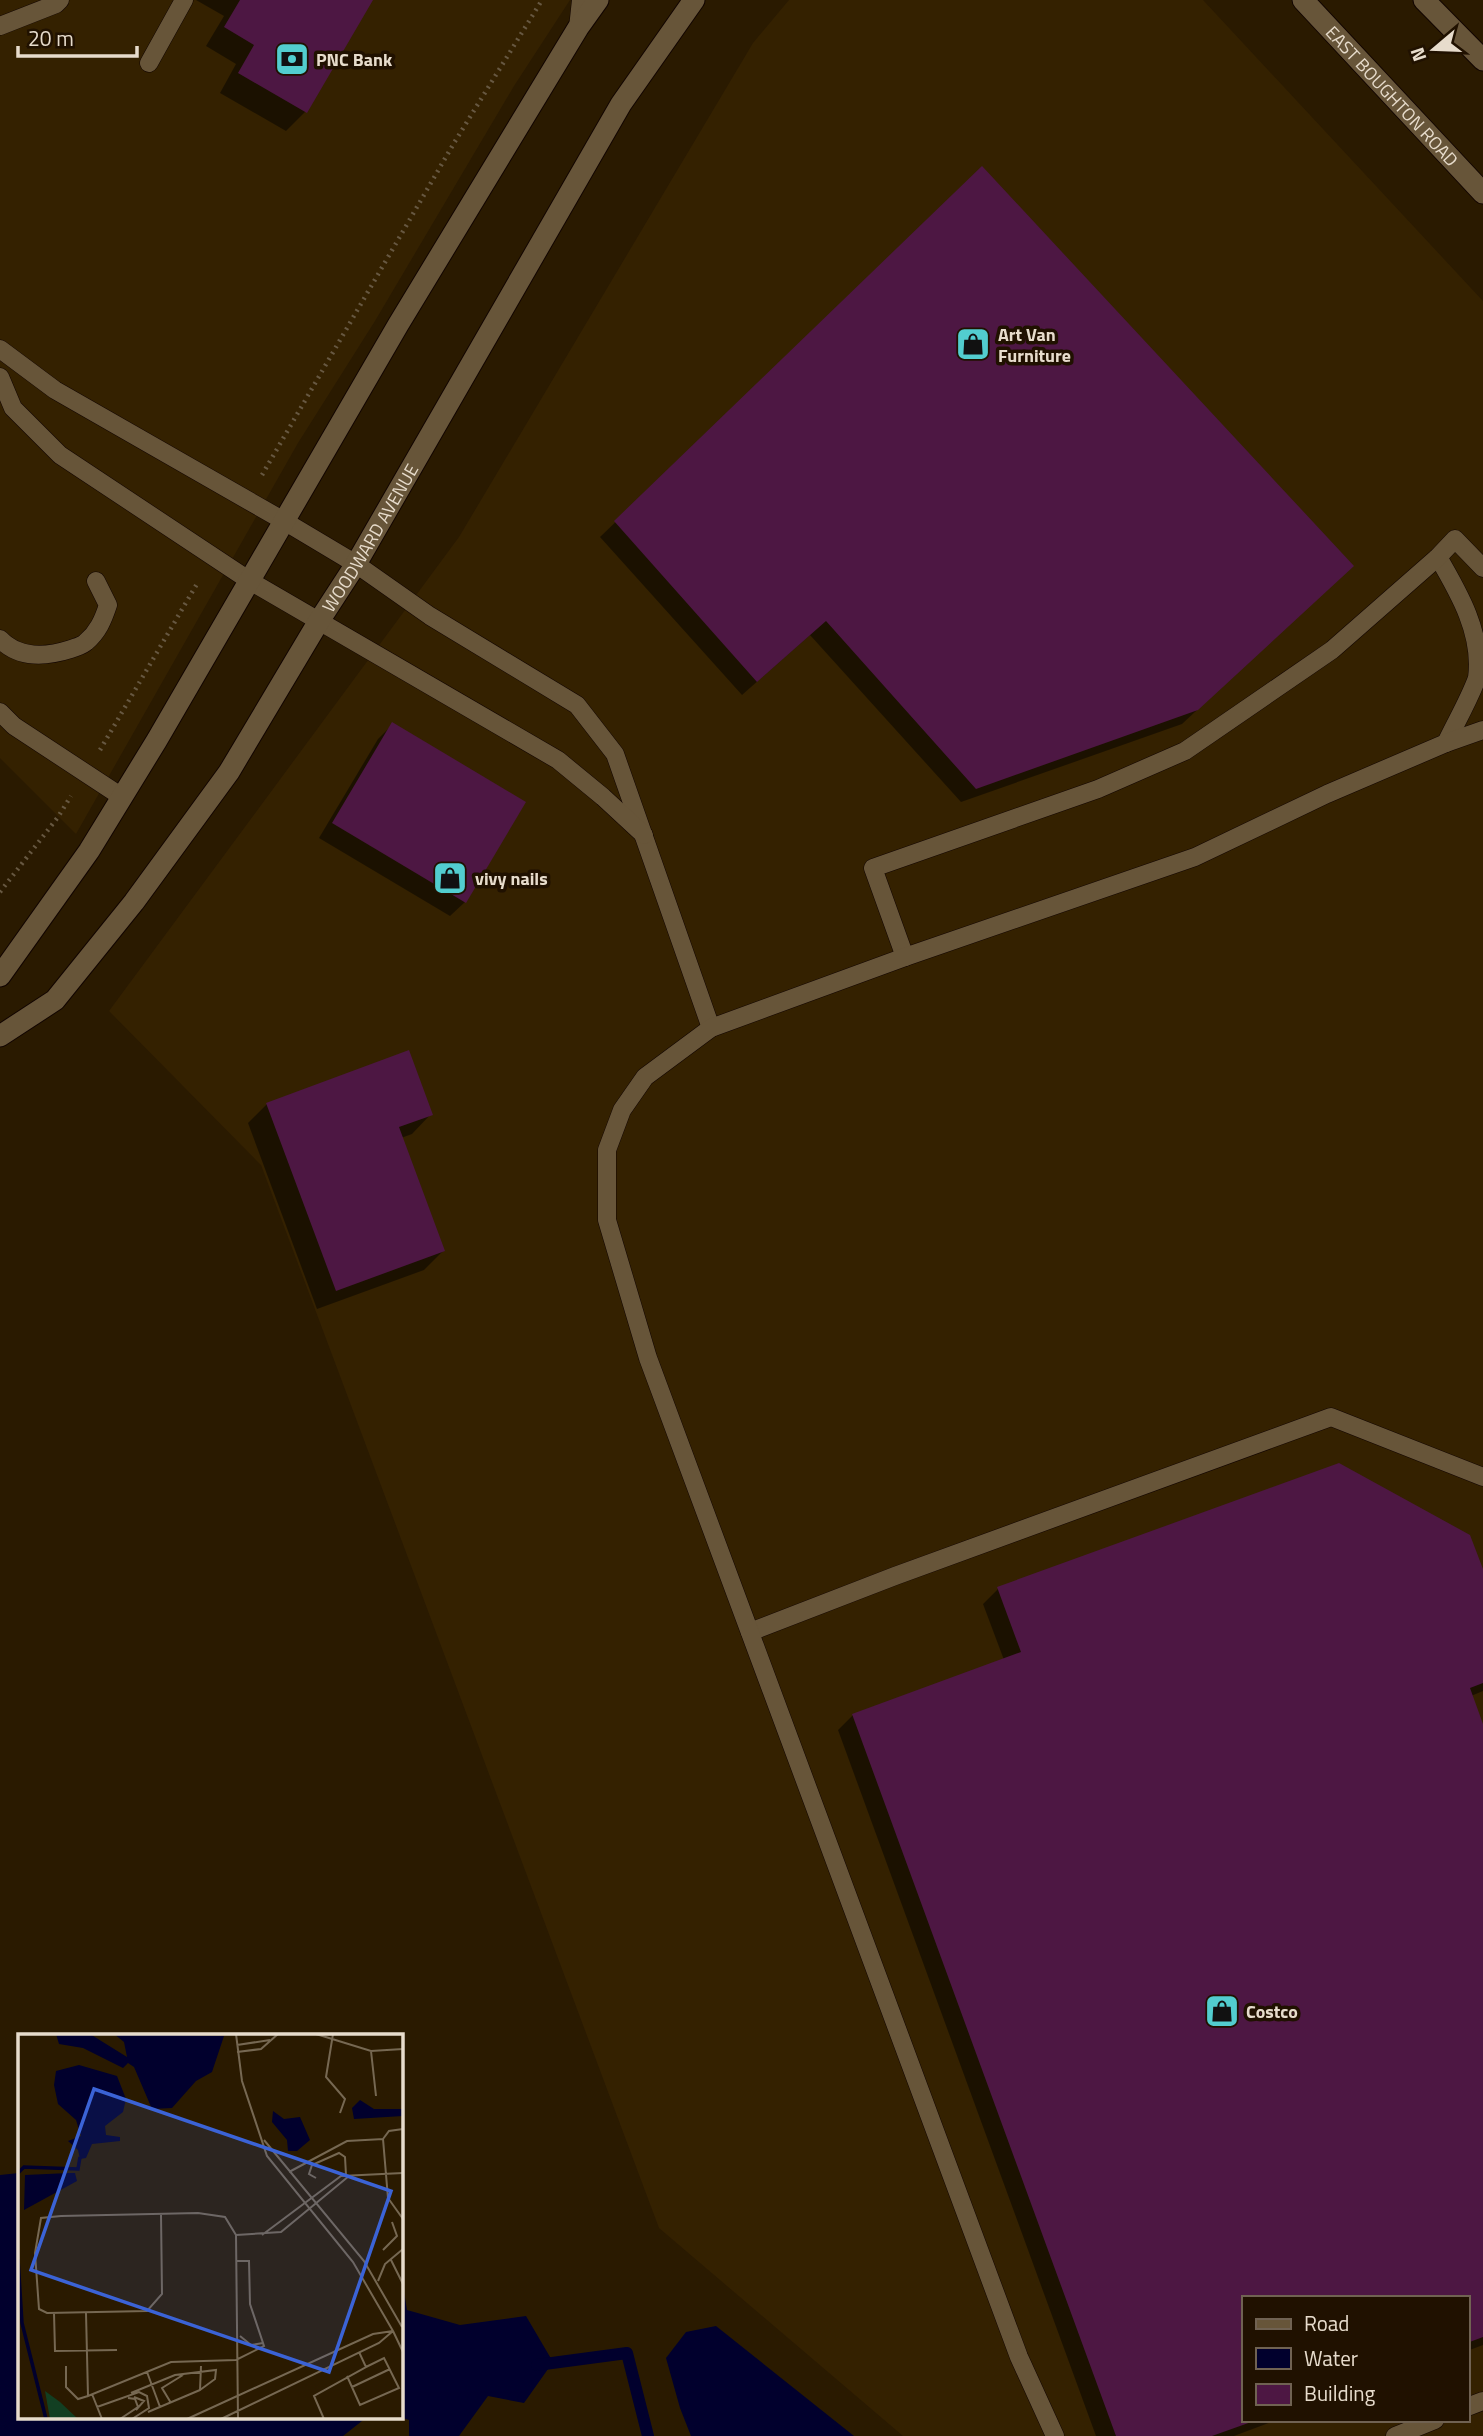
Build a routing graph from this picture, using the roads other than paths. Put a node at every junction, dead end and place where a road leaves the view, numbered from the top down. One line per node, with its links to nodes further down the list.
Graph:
1 (60, 0): 8 (lane)
2 (184, 0): 11 (lane)
3 (580, 0): 9 (lane)
4 (598, 0): 9 (main road)
5 (694, 0): 17 (main road, WOODWARD AVENUE)
6 (1303, 0): 12 (main road, EAST BOUGHTON ROAD)
7 (1424, 0): 10 (main road)
8 (0, 26)
9 (579, 28): 15 (main road)
10 (1483, 60)
11 (149, 63)
12 (1483, 193)
13 (0, 349): 15 (lane)
14 (0, 377): 20 (lane)
15 (284, 520): 17 (lane); 20 (main road)
16 (1438, 557): 18 (lane); 25 (lane); 28 (lane)
17 (356, 565): 21 (main road, WOODWARD AVENUE); 27 (lane)
18 (1483, 568)
19 (96, 580): 22 (lane)
20 (250, 581): 21 (lane); 26 (main road)
21 (319, 621): 27 (lane); 31 (main road, WOODWARD AVENUE)
22 (0, 639)
23 (0, 712): 26 (lane)
24 (1483, 730): 25 (lane)
25 (1446, 743): 28 (lane)
26 (122, 797): 29 (main road)
27 (646, 837): 30 (lane)
28 (905, 957): 30 (lane)
29 (0, 976)
30 (711, 1028): 33 (lane)
31 (0, 1036)
32 (1483, 1477): 33 (lane)
33 (750, 1632): 35 (lane)
34 (1430, 2422): 36 (lane)
35 (1055, 2436)
36 (1395, 2436)

